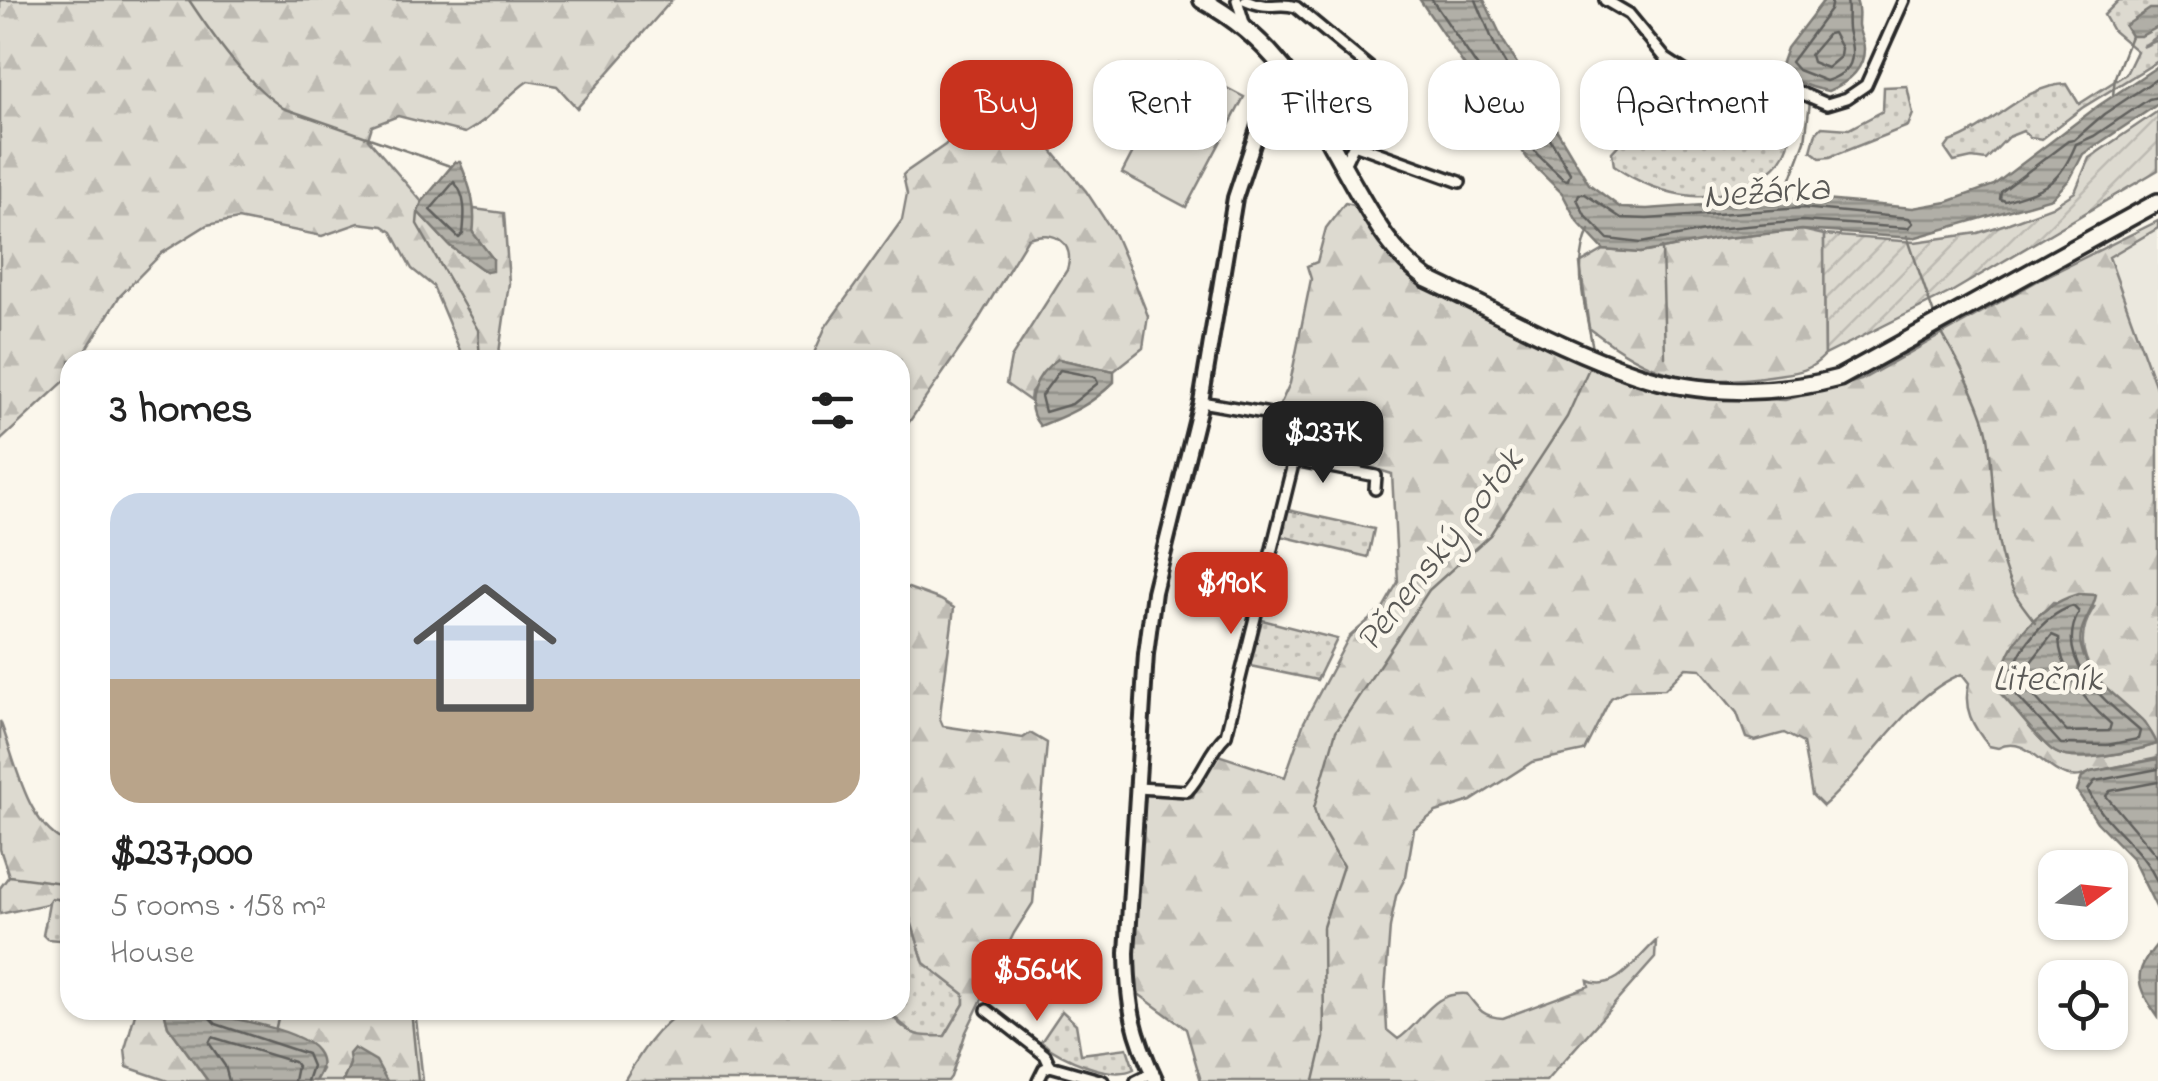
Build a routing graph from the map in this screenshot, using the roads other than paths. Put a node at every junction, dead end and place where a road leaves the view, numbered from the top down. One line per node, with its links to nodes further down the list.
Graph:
1 (1202, 0): 6 (main road)
2 (1237, 0): 6 (street)
3 (1246, 0): 8 (street)
4 (1605, 0): 5 (street)
5 (1904, 0)
6 (1244, 26): 7 (main road)
7 (1278, 60)
8 (1360, 60)
9 (1252, 150): 16 (street)
10 (1334, 150): 13 (main road)
11 (1351, 150): 13 (street)
12 (1371, 150): 14 (street)
13 (1343, 167): 15 (main road)
14 (1460, 182)
15 (2158, 202)
16 (1201, 402): 17 (street); 19 (street)
17 (1294, 460): 18 (street); 19 (street)
18 (1375, 489)
19 (1138, 788): 22 (street)
20 (988, 1010): 21 (street)
21 (1050, 1066): 23 (street); 24 (street)
22 (1154, 1077): 25 (street)
23 (1038, 1081)
24 (1102, 1081)
25 (1136, 1081)

